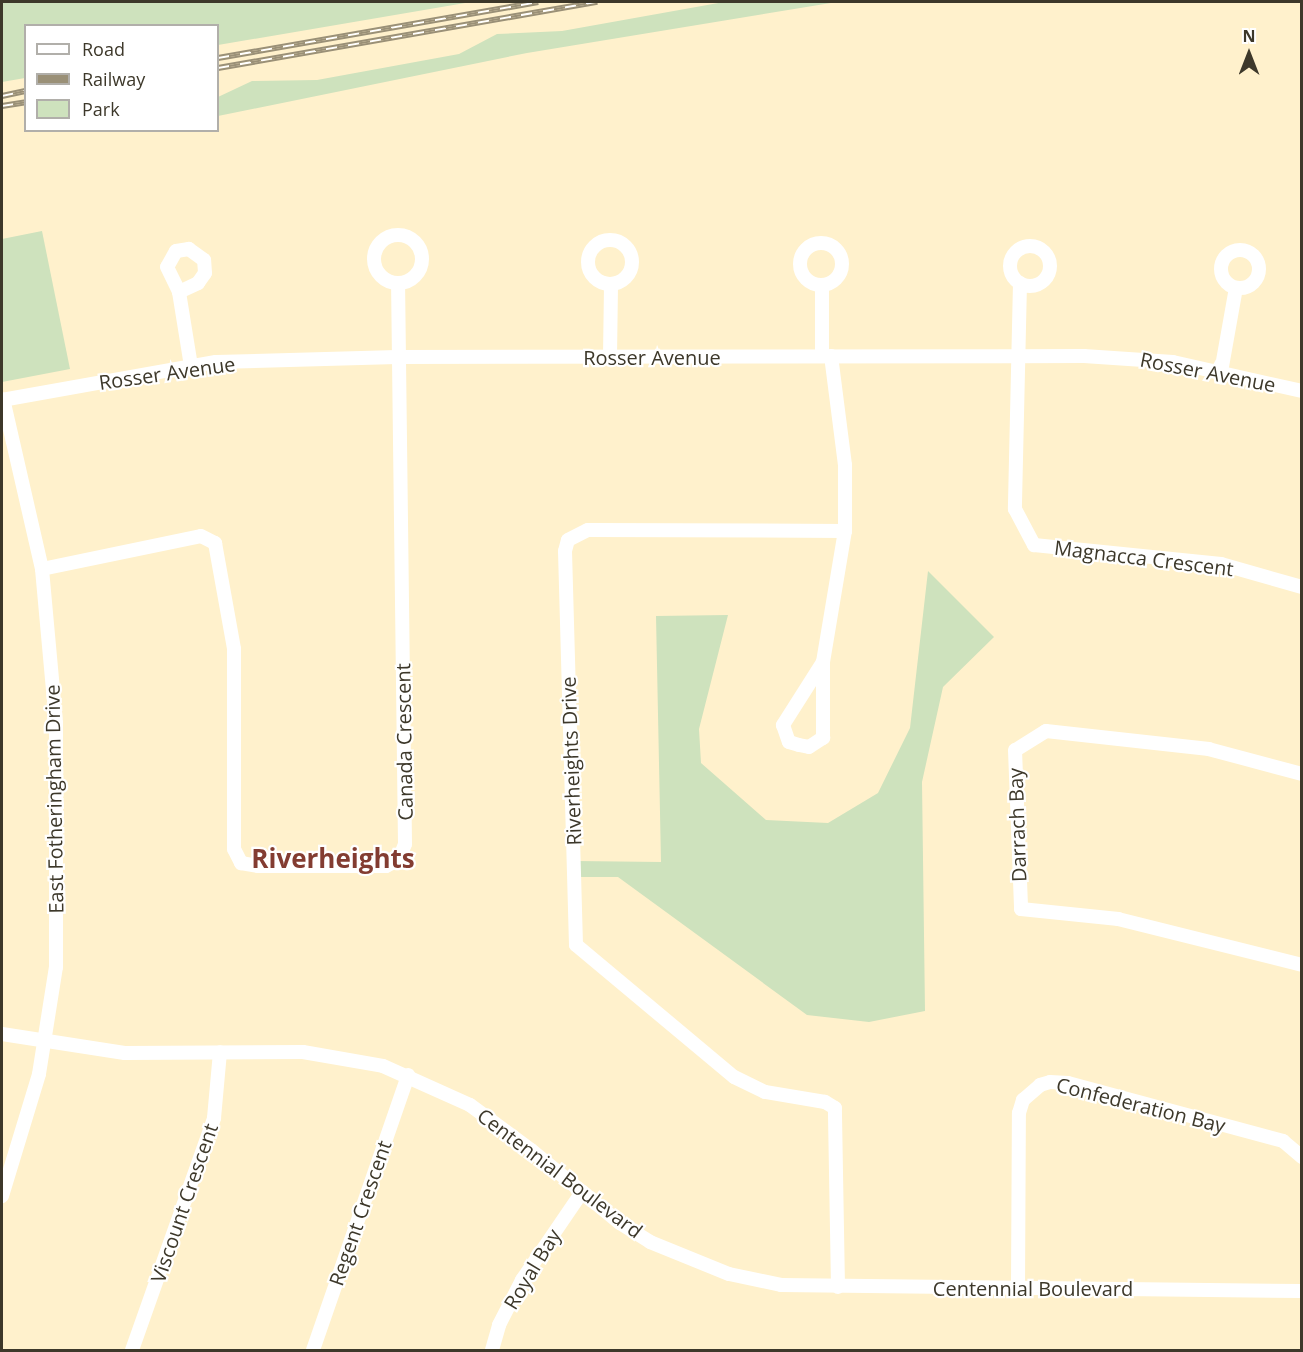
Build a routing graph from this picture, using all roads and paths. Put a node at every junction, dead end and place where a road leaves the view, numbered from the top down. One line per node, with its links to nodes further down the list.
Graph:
1 (398, 283): 8 (street)
2 (1020, 283): 10 (street)
3 (611, 285): 9 (street)
4 (822, 286): 7 (street)
5 (1236, 288): 12 (street)
6 (179, 292): 11 (street)
7 (826, 356): 9 (street, Rosser Avenue); 10 (street, Rosser Avenue); 15 (street)
8 (397, 357): 9 (street, Rosser Avenue); 11 (street, Rosser Avenue); 16 (street, Canada Crescent)
9 (610, 357)
10 (1018, 357): 12 (street, Rosser Avenue); 17 (street, Magnacca Crescent)
11 (191, 366): 14 (street, Rosser Avenue)
12 (1221, 372): 13 (street, Rosser Avenue)
13 (1302, 391)
14 (2, 400): 16 (street, East Fotheringham Drive)
15 (845, 531): 18 (street); 28 (street, Riverheights Drive)
16 (42, 569): 22 (street, East Fotheringham Drive)
17 (1302, 587)
18 (823, 662): 18 (street)
19 (1302, 774): 20 (street, Darrach Bay)
20 (1302, 965)
21 (2, 1034): 22 (street, Centennial Boulevard)
22 (45, 1043): 23 (street, Centennial Boulevard); 27 (street, East Fotheringham Drive)
23 (220, 1052): 24 (street, Centennial Boulevard); 31 (street, Viscount Crescent)
24 (408, 1075): 26 (street, Centennial Boulevard); 32 (street, Regent Crescent)
25 (1302, 1156): 29 (street, Confederation Bay)
26 (582, 1192): 28 (street, Centennial Boulevard); 33 (street, Royal Bay)
27 (2, 1196)
28 (838, 1287): 29 (street, Centennial Boulevard)
29 (1018, 1287): 30 (street, Centennial Boulevard)
30 (1302, 1291)
31 (132, 1350)
32 (313, 1350)
33 (492, 1350)

